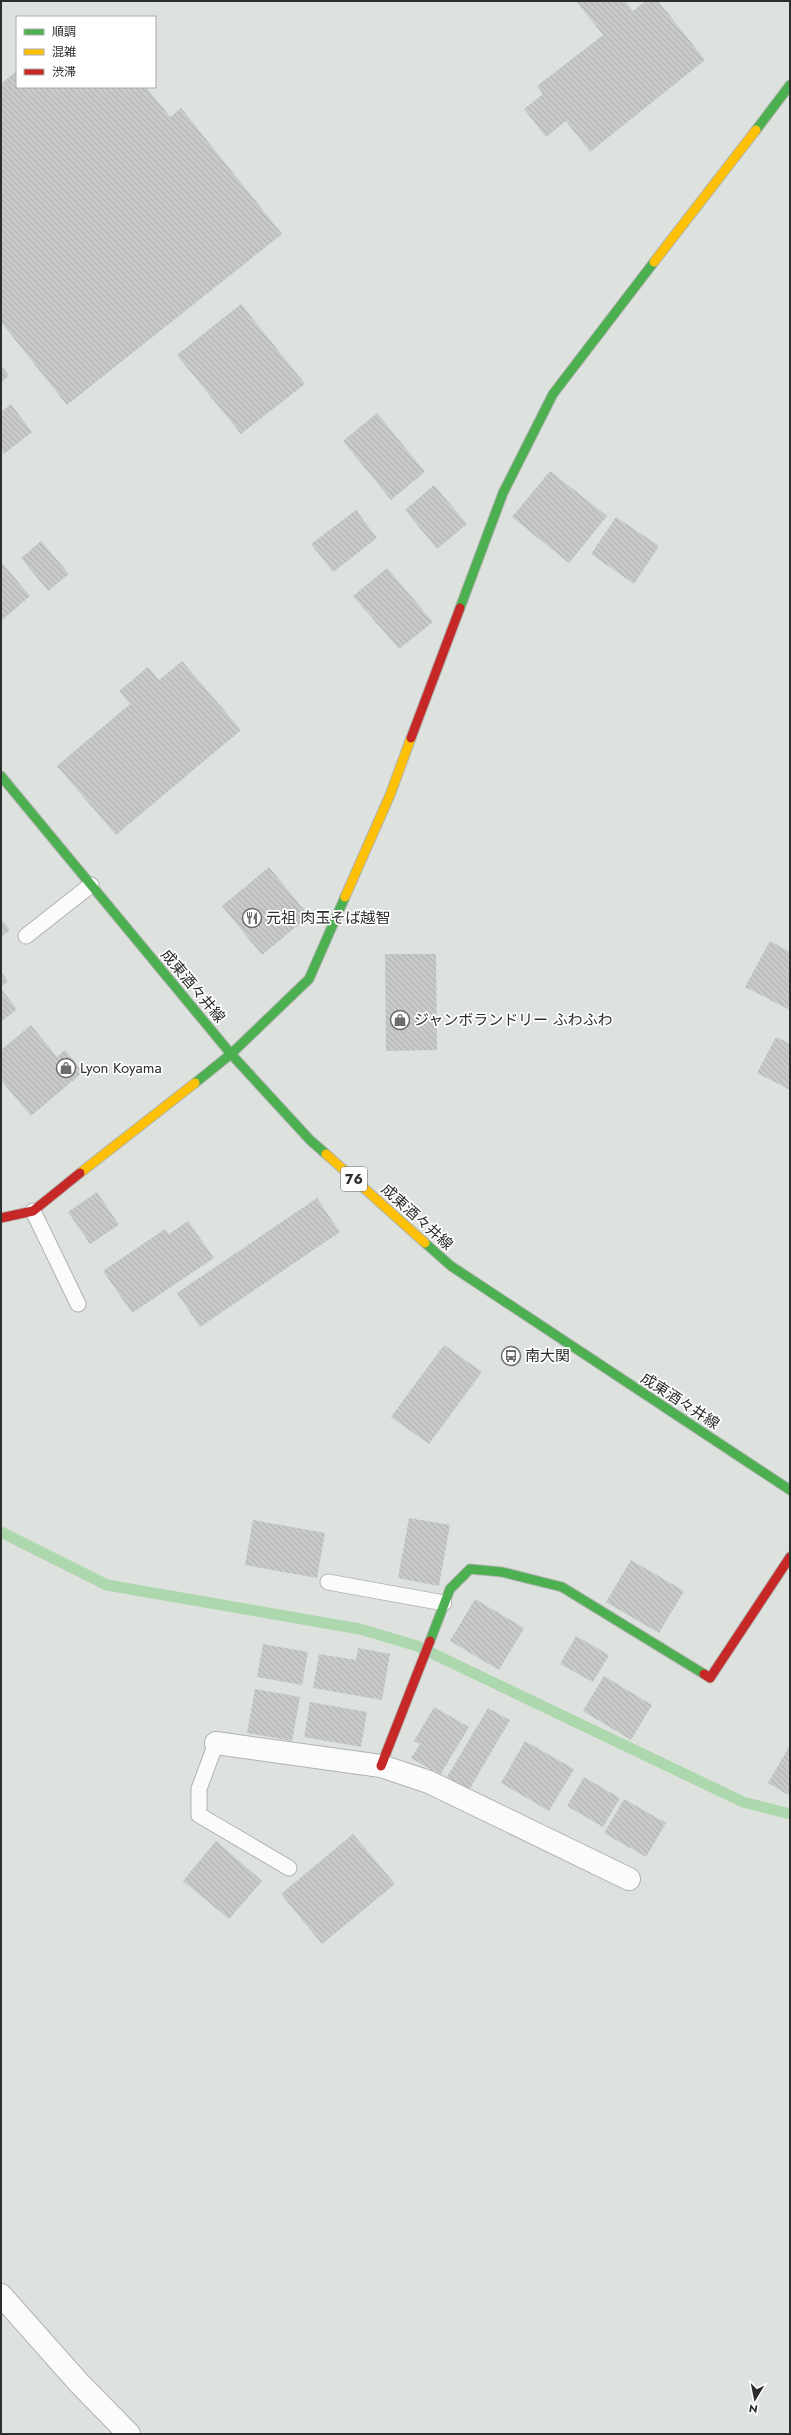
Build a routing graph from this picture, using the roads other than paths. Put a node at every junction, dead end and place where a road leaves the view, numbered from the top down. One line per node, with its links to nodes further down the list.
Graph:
1 (790, 85): 5 (street)
2 (1, 776): 3 (street, 成東酒々井線 / 76)
3 (91, 885): 4 (lane); 5 (street, 成東酒々井線 / 76)
4 (26, 936)
5 (231, 1054): 6 (street); 9 (street, 成東酒々井線 / 76)
6 (33, 1211): 7 (street); 8 (lane)
7 (1, 1218)
8 (78, 1304)
9 (790, 1490)
10 (790, 1556): 12 (street)
11 (328, 1582): 12 (lane)
12 (444, 1603): 14 (street)
13 (216, 1743): 14 (street); 15 (lane)
14 (381, 1766): 16 (street)
15 (290, 1868)
16 (629, 1879)
17 (1, 2295): 18 (street)
18 (129, 2434)

